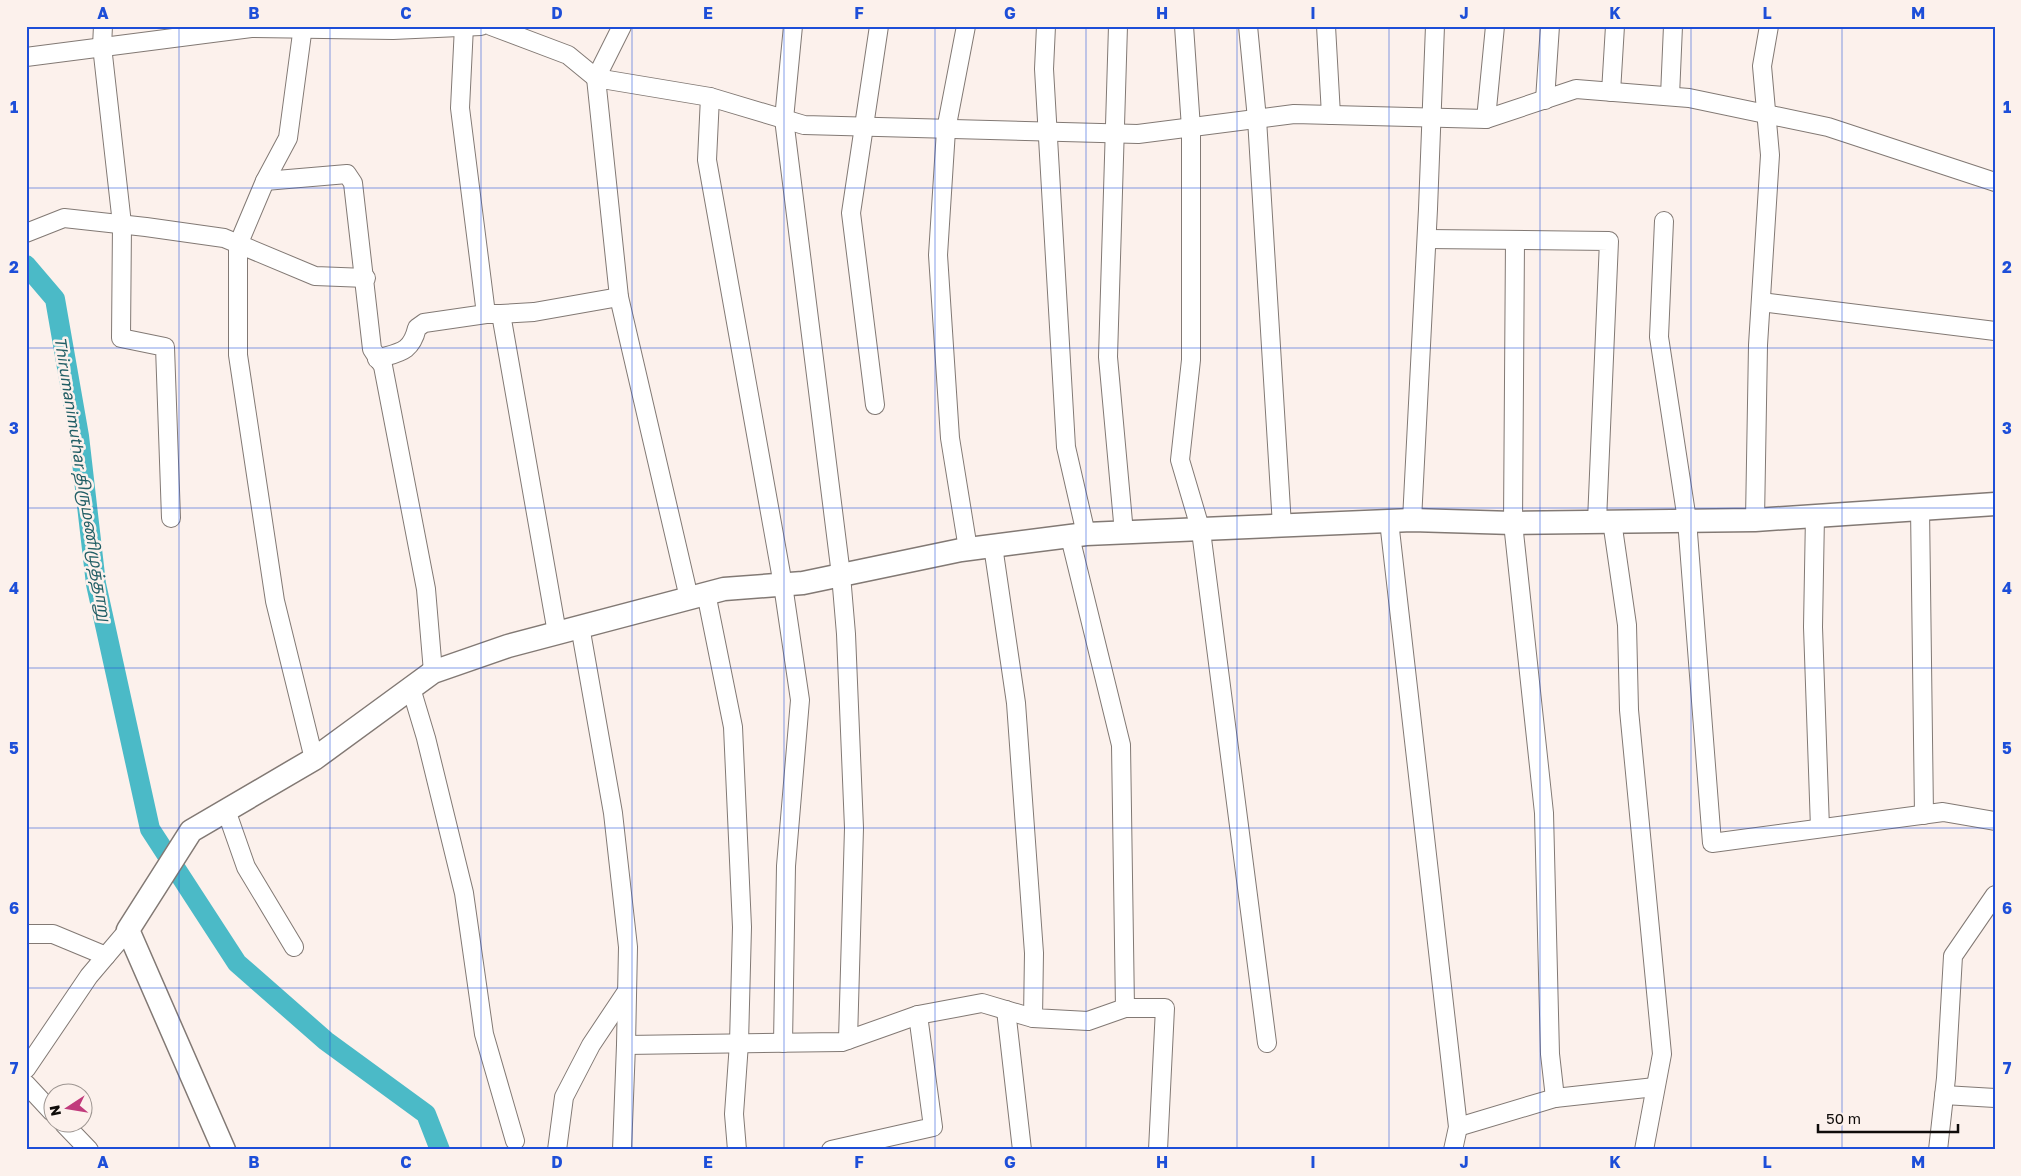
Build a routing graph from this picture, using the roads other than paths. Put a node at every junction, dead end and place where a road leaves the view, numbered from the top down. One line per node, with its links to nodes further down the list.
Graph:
1 (103, 26): 22 (street)
2 (481, 26): 20 (street)
3 (492, 26): 24 (street)
4 (622, 26): 24 (street)
5 (793, 26): 32 (street)
6 (879, 26): 35 (street)
7 (966, 26): 37 (street)
8 (1046, 26): 38 (street)
9 (1118, 26): 39 (street)
10 (1184, 26): 36 (street)
11 (1248, 26): 33 (street)
12 (1326, 26): 30 (street)
13 (1434, 26): 31 (street)
14 (1495, 26): 34 (street)
15 (1550, 26): 28 (street)
16 (1615, 26): 25 (street)
17 (1673, 26): 26 (street)
18 (1768, 26): 29 (street)
19 (250, 27): 21 (street); 22 (street)
20 (463, 27): 21 (street); 51 (street)
21 (303, 28): 40 (street)
22 (102, 46): 23 (street); 43 (street)
23 (26, 57)
24 (596, 78): 27 (street); 49 (street)
25 (1611, 92): 26 (street); 28 (street)
26 (1670, 96): 29 (street)
27 (710, 97): 32 (street); 72 (street)
28 (1545, 100): 34 (street)
29 (1767, 114): 41 (street); 50 (street)
30 (1331, 115): 31 (street); 33 (street)
31 (1431, 118): 34 (street); 45 (street)
32 (784, 119): 35 (street); 71 (street)
33 (1257, 119): 36 (street); 65 (street)
34 (1486, 119)
35 (864, 127): 37 (street); 54 (street)
36 (1191, 128): 39 (street); 66 (street)
37 (946, 130): 38 (street); 70 (street)
38 (1049, 132): 39 (street); 68 (street)
39 (1115, 134): 67 (street)
40 (265, 181): 47 (street); 48 (street)
41 (1995, 182)
42 (1664, 221): 60 (street)
43 (122, 224): 44 (street); 47 (street); 58 (street)
44 (26, 233)
45 (1426, 239): 46 (street); 59 (street)
46 (1515, 240): 63 (street); 64 (street)
47 (238, 245): 48 (street); 78 (street)
48 (366, 278): 53 (street)
49 (619, 298): 51 (street); 73 (street)
50 (1761, 302): 52 (street); 61 (street)
51 (493, 314): 53 (street); 75 (street)
52 (1995, 331)
53 (377, 359): 76 (street)
54 (875, 405)
55 (1995, 504): 56 (street)
56 (1920, 508): 57 (street); 80 (street)
57 (1815, 516): 61 (street); 82 (street)
58 (171, 518)
59 (1412, 520): 62 (street); 64 (street)
60 (1687, 520): 61 (street); 63 (street); 82 (street)
61 (1755, 520)
62 (1389, 521): 65 (street); 105 (street)
63 (1605, 521): 64 (street); 100 (street)
64 (1513, 523): 102 (street)
65 (1282, 526): 66 (street)
66 (1201, 530): 67 (street); 96 (street)
67 (1124, 533): 68 (street)
68 (1078, 535): 69 (street); 89 (street)
69 (993, 546): 70 (street); 92 (street)
70 (968, 549): 71 (street)
71 (841, 575): 72 (street); 93 (street)
72 (783, 584): 73 (street); 95 (street)
73 (698, 595): 74 (street); 94 (street)
74 (580, 626): 75 (street); 88 (street)
75 (557, 633): 76 (street)
76 (433, 672): 77 (street)
77 (411, 688): 78 (street); 107 (street)
78 (314, 759): 79 (street)
79 (226, 810): 84 (street); 86 (street)
80 (1924, 815): 81 (street); 82 (street)
81 (1995, 821)
82 (1820, 828)
83 (1995, 895): 101 (street)
84 (128, 930): 87 (street); 109 (street)
85 (26, 934): 87 (street)
86 (294, 947)
87 (106, 956): 98 (street)
88 (627, 990): 97 (street); 110 (street)
89 (1124, 1008): 92 (street); 115 (street)
90 (1006, 1010): 91 (street); 92 (street); 114 (street)
91 (918, 1015): 93 (street); 113 (street)
92 (1033, 1018)
93 (848, 1040): 95 (street)
94 (739, 1043): 95 (street); 97 (street); 112 (street)
95 (783, 1043)
96 (1267, 1043)
97 (626, 1045): 111 (street)
98 (26, 1069)
99 (26, 1084): 104 (street)
100 (1655, 1087): 102 (street); 117 (street)
101 (1944, 1095): 103 (street); 118 (street)
102 (1555, 1098): 105 (street)
103 (1995, 1098)
104 (42, 1101)
105 (1458, 1127): 116 (street)
106 (74, 1134): 108 (street)
107 (515, 1141)
108 (89, 1150)
109 (224, 1150)
110 (557, 1150)
111 (622, 1150)
112 (738, 1150)
113 (831, 1150)
114 (1022, 1150)
115 (1158, 1150)
116 (1453, 1150)
117 (1644, 1150)
118 (1938, 1150)

